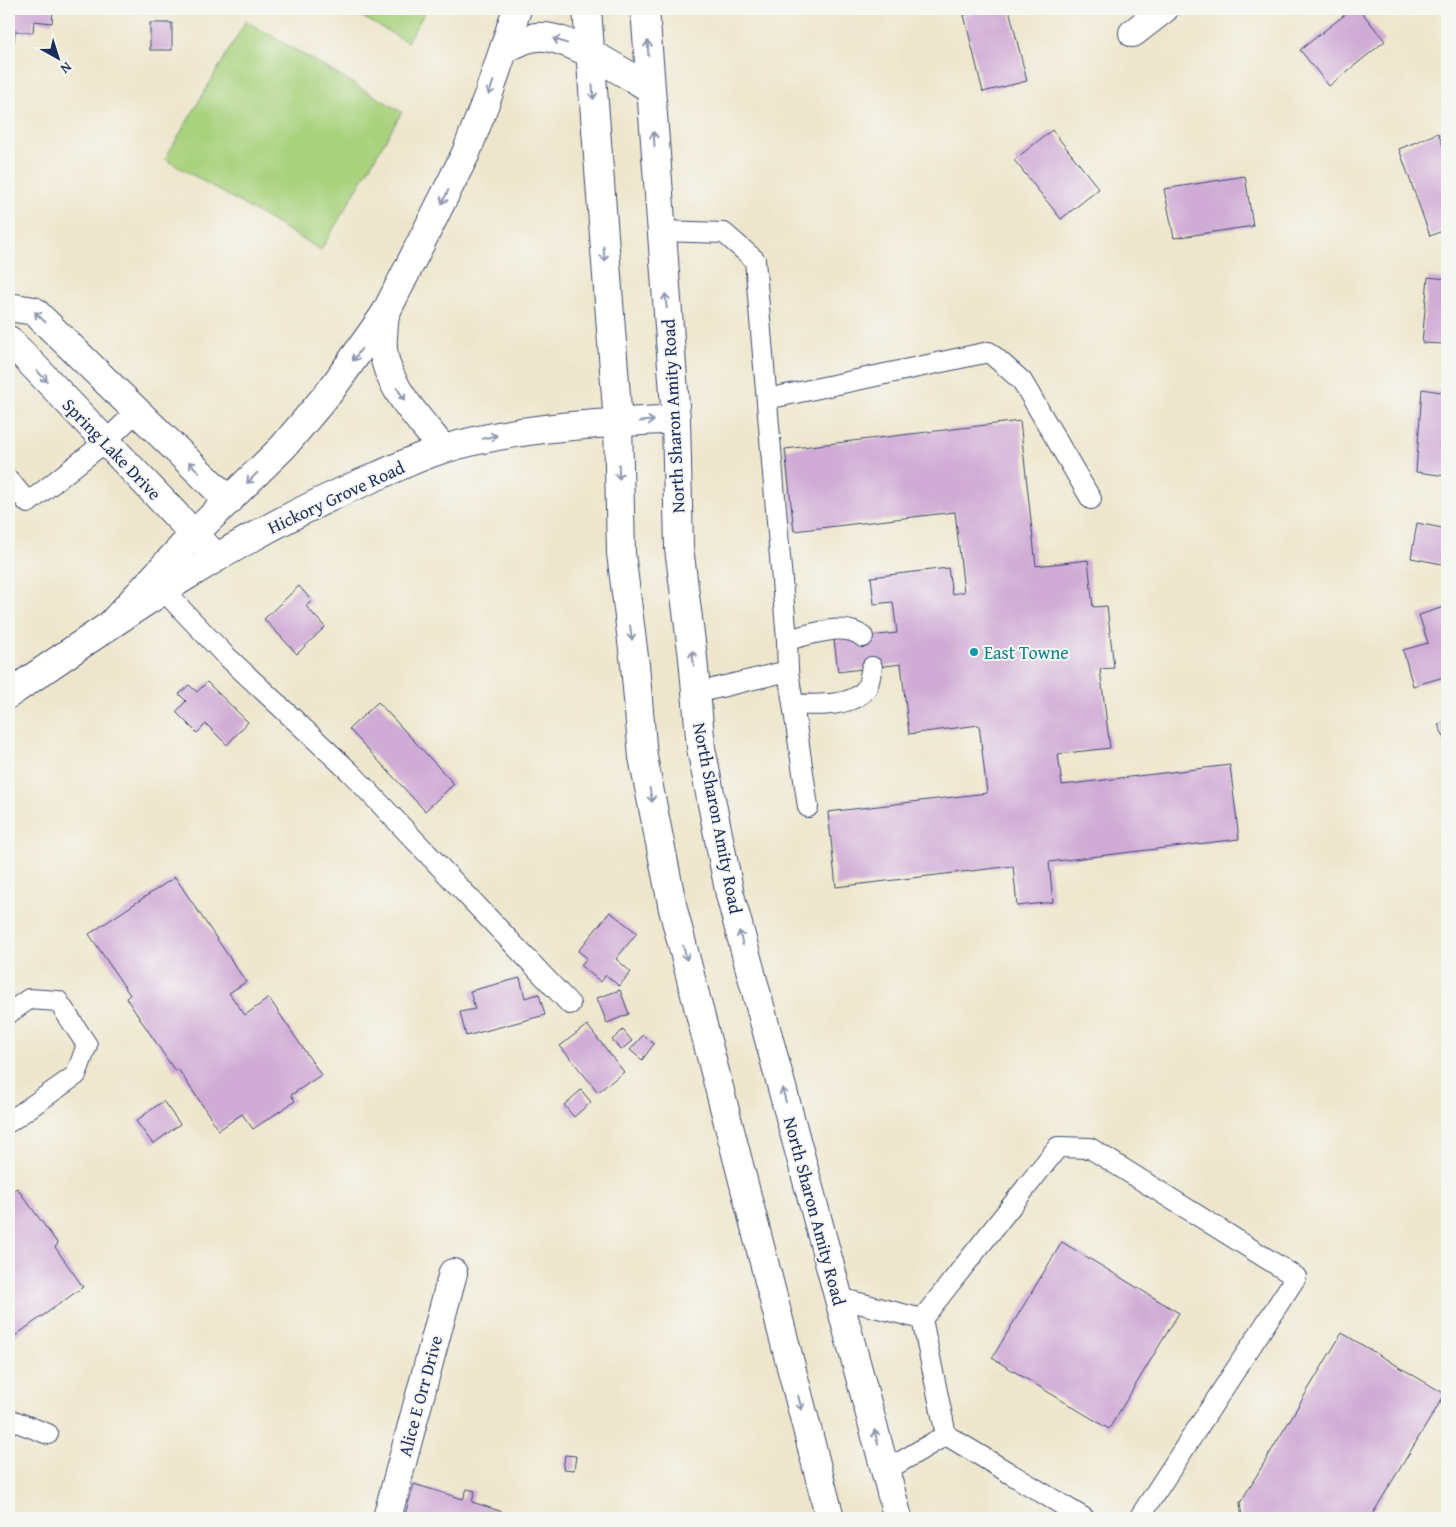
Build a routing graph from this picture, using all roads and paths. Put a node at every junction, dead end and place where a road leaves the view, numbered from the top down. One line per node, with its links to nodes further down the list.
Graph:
1 (516, 9): 6 (main road)
2 (587, 9): 7 (main road)
3 (645, 9): 8 (main road, North Sharon Amity Road, one-way to 3)
4 (1164, 9): 5 (main road)
5 (1133, 33)
6 (504, 49): 7 (main road, one-way to 6); 11 (main road, one-way to 11)
7 (591, 55): 8 (main road); 16 (main road, one-way to 16)
8 (650, 88): 9 (main road, North Sharon Amity Road, one-way to 8)
9 (660, 231): 13 (lane); 15 (main road, North Sharon Amity Road, one-way to 9)
10 (9, 307): 14 (main road, one-way to 10)
11 (384, 314): 18 (main road, one-way to 18); 21 (main road, one-way to 21)
12 (9, 340): 17 (main road, Spring Lake Drive, one-way to 17)
13 (767, 399): 20 (lane); 27 (lane)
14 (137, 411): 17 (lane); 21 (main road, one-way to 14)
15 (676, 419): 16 (main road, Hickory Grove Road, one-way to 15); 30 (main road, North Sharon Amity Road, one-way to 15)
16 (618, 423): 18 (main road, Hickory Grove Road, one-way to 16); 45 (main road, one-way to 45)
17 (105, 442): 19 (lane); 22 (main road, Spring Lake Drive)
18 (443, 449): 23 (main road, Hickory Grove Road)
19 (9, 480)
20 (1091, 500)
21 (229, 501): 22 (main road)
22 (194, 534): 23 (main road, Spring Lake Drive); 25 (main road)
23 (216, 557): 24 (main road, Hickory Grove Road)
24 (162, 589): 25 (main road, Hickory Grove Road); 34 (lane)
25 (112, 622): 31 (main road, Hickory Grove Road)
26 (863, 637): 27 (lane)
27 (787, 640): 29 (lane)
28 (872, 668): 32 (lane)
29 (788, 671): 30 (lane); 32 (lane)
30 (696, 693): 38 (main road, North Sharon Amity Road, one-way to 30)
31 (9, 694)
32 (793, 704): 33 (lane)
33 (808, 807)
34 (570, 1004)
35 (9, 1014): 36 (lane)
36 (9, 1122)
37 (453, 1273): 44 (main road, Alice E Orr Drive)
38 (839, 1298): 39 (lane); 43 (main road, North Sharon Amity Road, one-way to 38)
39 (922, 1319): 42 (lane); 48 (lane)
40 (9, 1419): 41 (lane)
41 (48, 1434)
42 (946, 1435): 43 (lane); 47 (lane)
43 (885, 1471): 46 (main road, North Sharon Amity Road)
44 (387, 1518)
45 (830, 1518)
46 (898, 1518)
47 (1084, 1518)
48 (1139, 1518)

